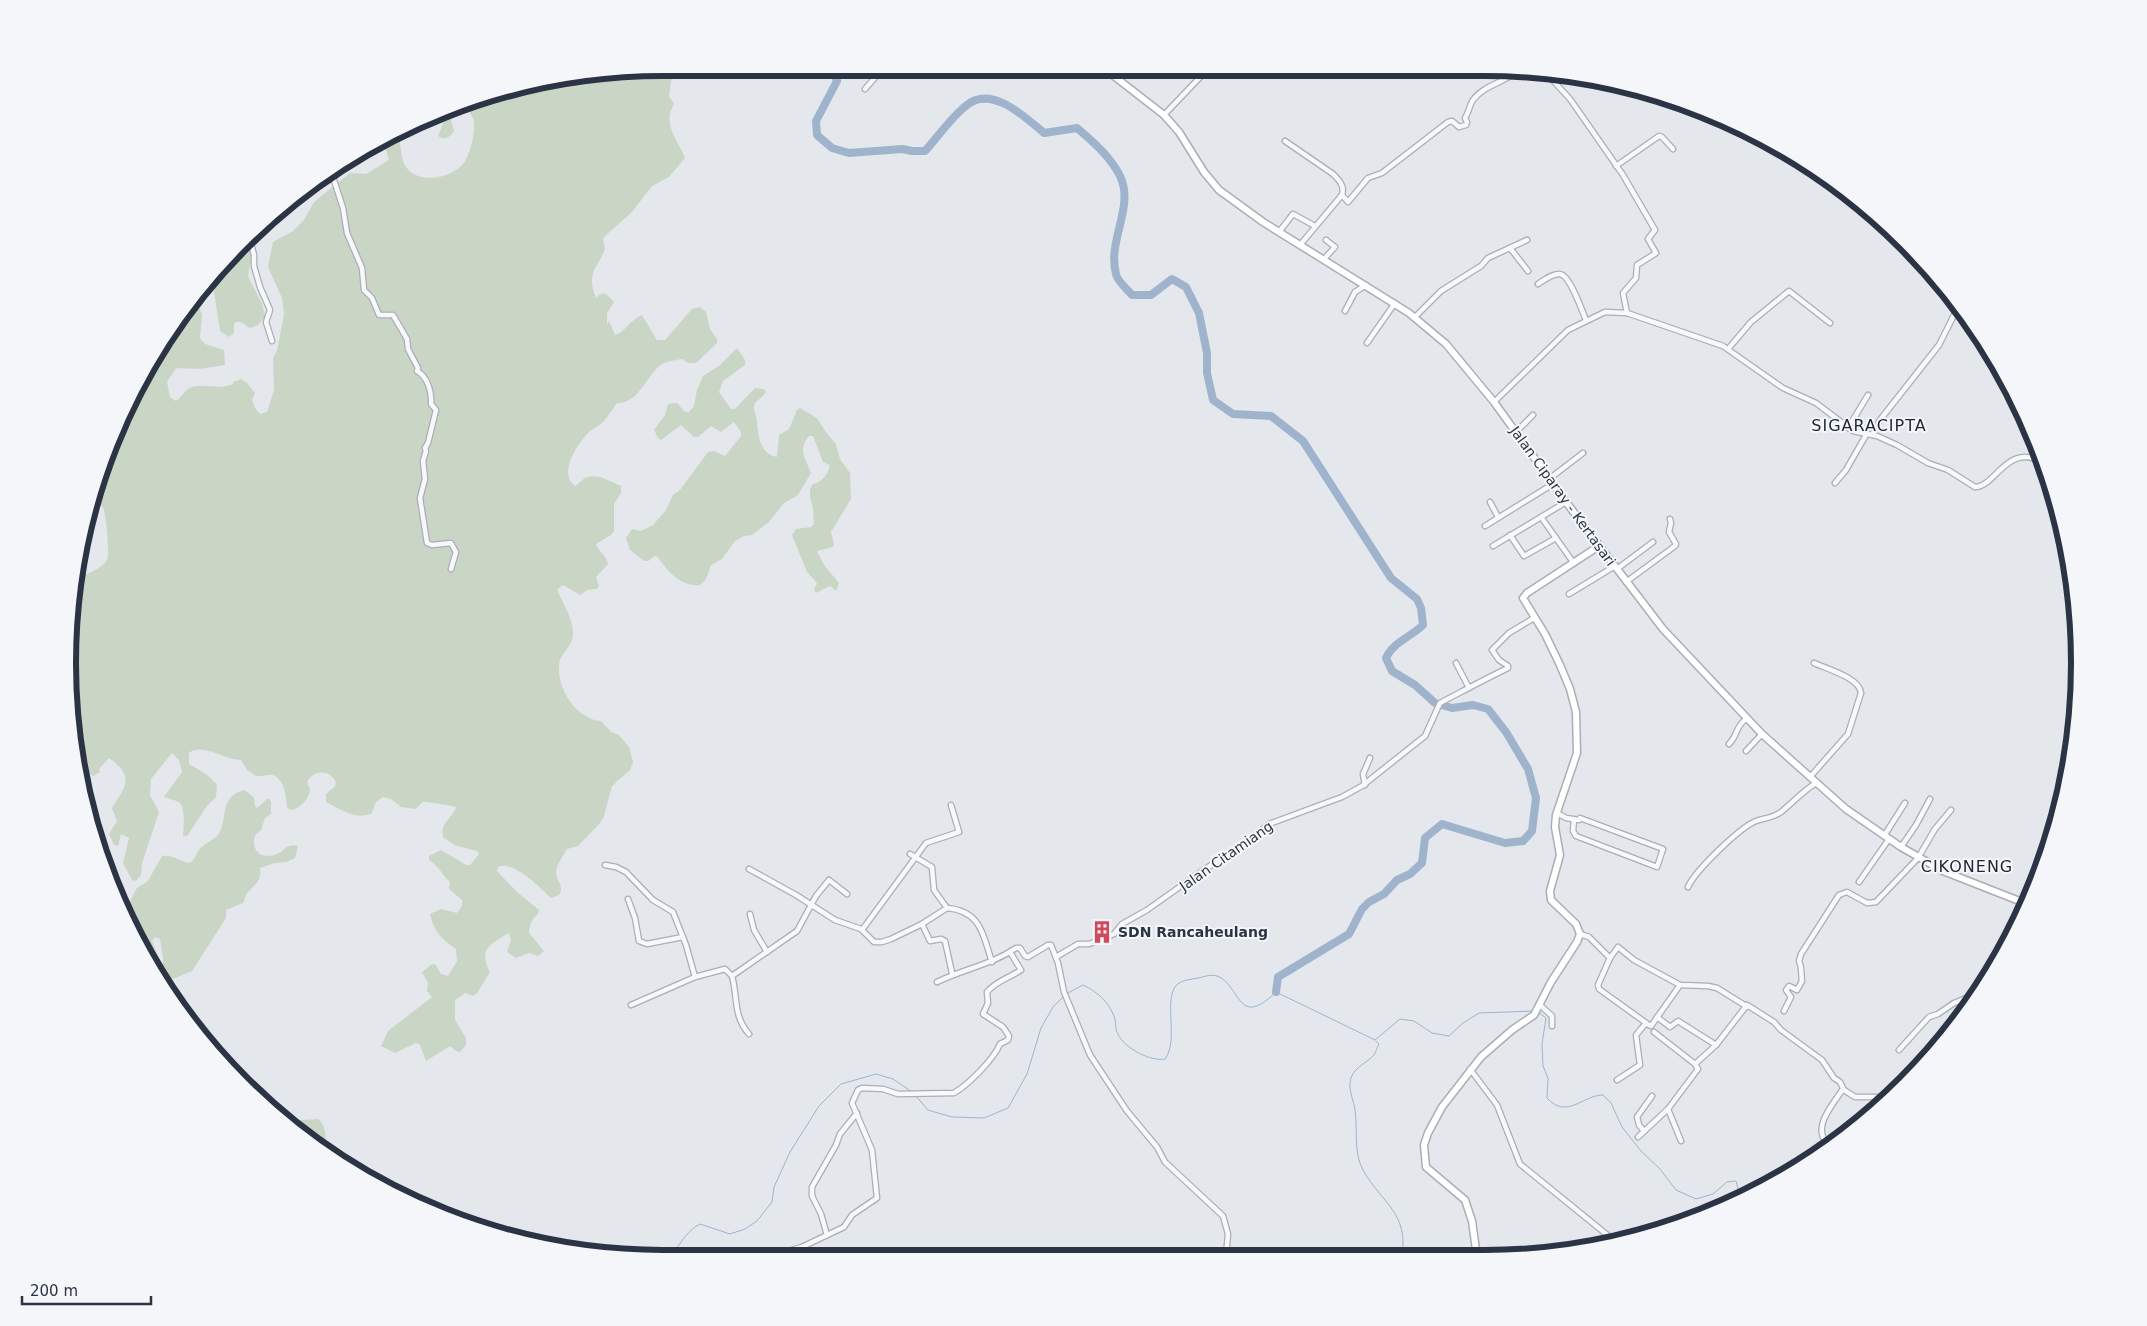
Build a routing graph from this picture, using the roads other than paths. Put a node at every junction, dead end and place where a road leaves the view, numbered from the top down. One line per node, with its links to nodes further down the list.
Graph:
1 (876, 76): 6 (street)
2 (1114, 76): 7 (main road, Jalan Ciparay - Kertasari)
3 (1201, 76): 7 (street)
4 (1509, 77): 12 (street)
5 (1553, 80): 10 (street)
6 (865, 89)
7 (1164, 115): 14 (main road, Jalan Ciparay - Kertasari)
8 (1285, 141): 12 (street)
9 (1673, 149): 10 (street)
10 (1616, 166): 26 (street)
11 (333, 178): 58 (street)
12 (1342, 195): 13 (street)
13 (1315, 226): 14 (street); 18 (street)
14 (1280, 232): 18 (main road, Jalan Ciparay - Kertasari)
15 (1326, 240): 20 (street)
16 (1527, 240): 19 (street)
17 (251, 245): 31 (street)
18 (1300, 245): 20 (main road, Jalan Ciparay - Kertasari)
19 (1510, 248): 21 (street); 28 (street)
20 (1324, 260): 23 (main road, Jalan Ciparay - Kertasari)
21 (1528, 271)
22 (1538, 284): 29 (street)
23 (1366, 285): 24 (main road, Jalan Ciparay - Kertasari); 25 (street)
24 (1395, 303): 28 (main road, Jalan Ciparay - Kertasari); 32 (street)
25 (1345, 311)
26 (1627, 313): 29 (street); 33 (street)
27 (1955, 313): 40 (street)
28 (1415, 317): 35 (main road, Jalan Ciparay - Kertasari)
29 (1586, 320): 35 (street)
30 (1830, 323): 33 (street)
31 (272, 341)
32 (1367, 344)
33 (1728, 349): 37 (street)
34 (1868, 395): 37 (street)
35 (1494, 402): 38 (main road, Jalan Ciparay - Kertasari)
36 (1533, 415): 38 (street)
37 (1848, 428): 39 (street)
38 (1516, 432): 43 (main road, Jalan Ciparay - Kertasari)
39 (1866, 435): 40 (street); 44 (street)
40 (1872, 435): 42 (street)
41 (1583, 453): 43 (street)
42 (2034, 459)
43 (1551, 481): 46 (main road, Jalan Ciparay - Kertasari); 48 (street)
44 (1835, 483)
45 (1490, 502): 48 (street)
46 (1566, 502): 47 (street); 55 (main road, Jalan Ciparay - Kertasari)
47 (1541, 516): 51 (street); 52 (street)
48 (1498, 517): 50 (street)
49 (1670, 519): 59 (street)
50 (1485, 526)
51 (1510, 535): 52 (street); 54 (street)
52 (1556, 538): 56 (street)
53 (1653, 542): 57 (street)
54 (1493, 546)
55 (1599, 546): 56 (main road); 57 (main road, Jalan Ciparay - Kertasari)
56 (1573, 562): 61 (main road)
57 (1616, 568): 59 (main road, Jalan Ciparay - Kertasari); 60 (street)
58 (451, 569)
59 (1626, 582): 65 (main road, Jalan Ciparay - Kertasari)
60 (1570, 594)
61 (1534, 618): 64 (street); 77 (main road)
62 (1456, 663): 64 (street)
63 (1814, 663): 70 (street)
64 (1469, 688): 72 (street, Jalan Citamiang)
65 (1746, 719): 66 (main road, Jalan Ciparay - Kertasari); 67 (street)
66 (1762, 734): 68 (street); 70 (main road, Jalan Ciparay - Kertasari)
67 (1729, 744)
68 (1746, 750)
69 (1370, 758): 72 (street)
70 (1810, 778): 71 (main road, Jalan Ciparay - Kertasari)
71 (1816, 784): 79 (main road, Jalan Ciparay - Kertasari); 86 (street)
72 (1364, 785): 99 (street, Jalan Citamiang)
73 (1930, 799): 80 (street)
74 (1905, 803): 79 (street)
75 (951, 805): 81 (street)
76 (1951, 810): 82 (street)
77 (1557, 813): 78 (street); 95 (main road)
78 (1574, 819): 78 (street)
79 (1887, 838): 80 (main road, Jalan Ciparay - Kertasari); 85 (street)
80 (1901, 847): 82 (main road, Jalan Ciparay - Kertasari)
81 (912, 856): 91 (street); 94 (street)
82 (1918, 858): 89 (main road, Jalan Ciparay - Kertasari); 108 (street)
83 (605, 865): 96 (street)
84 (748, 869): 90 (street)
85 (1859, 882)
86 (1688, 887)
87 (847, 894): 90 (street)
88 (628, 899): 96 (street)
89 (2020, 902)
90 (811, 905): 94 (street); 97 (street)
91 (947, 908): 93 (street); 101 (street)
92 (750, 914): 97 (street)
93 (922, 924): 94 (street); 102 (street)
94 (862, 930)
95 (1580, 934): 100 (street); 111 (main road)
96 (683, 937): 104 (street)
97 (767, 952): 103 (street)
98 (1010, 952): 99 (street); 101 (street); 128 (street)
99 (1056, 957): 136 (street)
100 (1610, 958): 106 (street); 115 (street)
101 (992, 962): 102 (street)
102 (952, 973): 105 (street)
103 (732, 976): 104 (street); 118 (street)
104 (695, 977): 110 (street)
105 (937, 982)
106 (1680, 985): 112 (street); 114 (street)
107 (1965, 998): 120 (street)
108 (1790, 1000): 109 (street); 113 (street)
109 (1794, 1004)
110 (631, 1005)
111 (1540, 1006): 116 (street); 122 (main road)
112 (1746, 1006): 119 (street); 124 (street)
113 (1784, 1011)
114 (1657, 1017): 115 (street); 119 (street)
115 (1646, 1023): 123 (street)
116 (1552, 1026)
117 (1654, 1032): 121 (street)
118 (749, 1034)
119 (1716, 1045): 121 (street)
120 (1899, 1050)
121 (1695, 1064): 127 (street)
122 (1470, 1069): 134 (street); 137 (main road)
123 (1617, 1080)
124 (1843, 1089): 126 (street); 131 (street)
125 (1652, 1096): 129 (street)
126 (1879, 1097)
127 (1668, 1109): 129 (street); 132 (street)
128 (857, 1113): 133 (street); 133 (street)
129 (1644, 1131): 130 (street)
130 (1638, 1137)
131 (1825, 1140)
132 (1681, 1141)
133 (827, 1235): 135 (street)
134 (1608, 1236)
135 (791, 1250)
136 (1227, 1250)
137 (1476, 1250)

